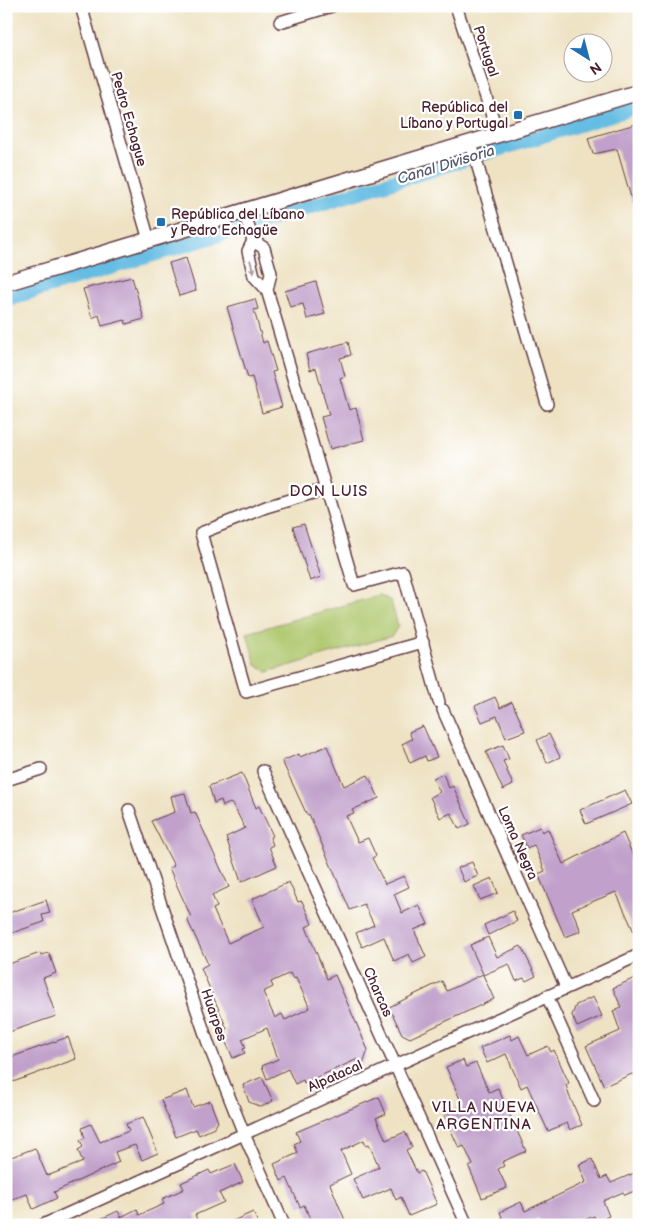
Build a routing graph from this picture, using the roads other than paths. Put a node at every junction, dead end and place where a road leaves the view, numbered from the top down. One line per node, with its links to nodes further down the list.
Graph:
1 (80, 6): 9 (street, Pedro Echague)
2 (332, 6): 4 (street)
3 (456, 6): 6 (street, Portugal)
4 (280, 22)
5 (639, 92): 6 (main road)
6 (498, 134): 7 (main road)
7 (471, 142): 8 (main road); 13 (street)
8 (244, 211): 9 (main road); 10 (street)
9 (149, 240): 11 (main road)
10 (253, 241): 12 (street, one-way to 12); 12 (street)
11 (6, 283)
12 (267, 290): 14 (street)
13 (547, 404)
14 (326, 489): 15 (street, Loma Negra); 15 (street)
15 (423, 642): 21 (street, Loma Negra)
16 (42, 769): 18 (street)
17 (262, 771): 23 (street, Charcas)
18 (6, 780)
19 (128, 810): 25 (street, Huarpes)
20 (639, 955): 21 (street, Alpatacal)
21 (566, 987): 22 (street, Alpatacal)
22 (547, 996): 23 (street, Alpatacal); 24 (street)
23 (395, 1065): 25 (street, Alpatacal); 28 (street, Charcas)
24 (594, 1101)
25 (244, 1134): 26 (street, Alpatacal); 27 (street, Huarpes)
26 (43, 1225)
27 (284, 1225)
28 (467, 1225)

